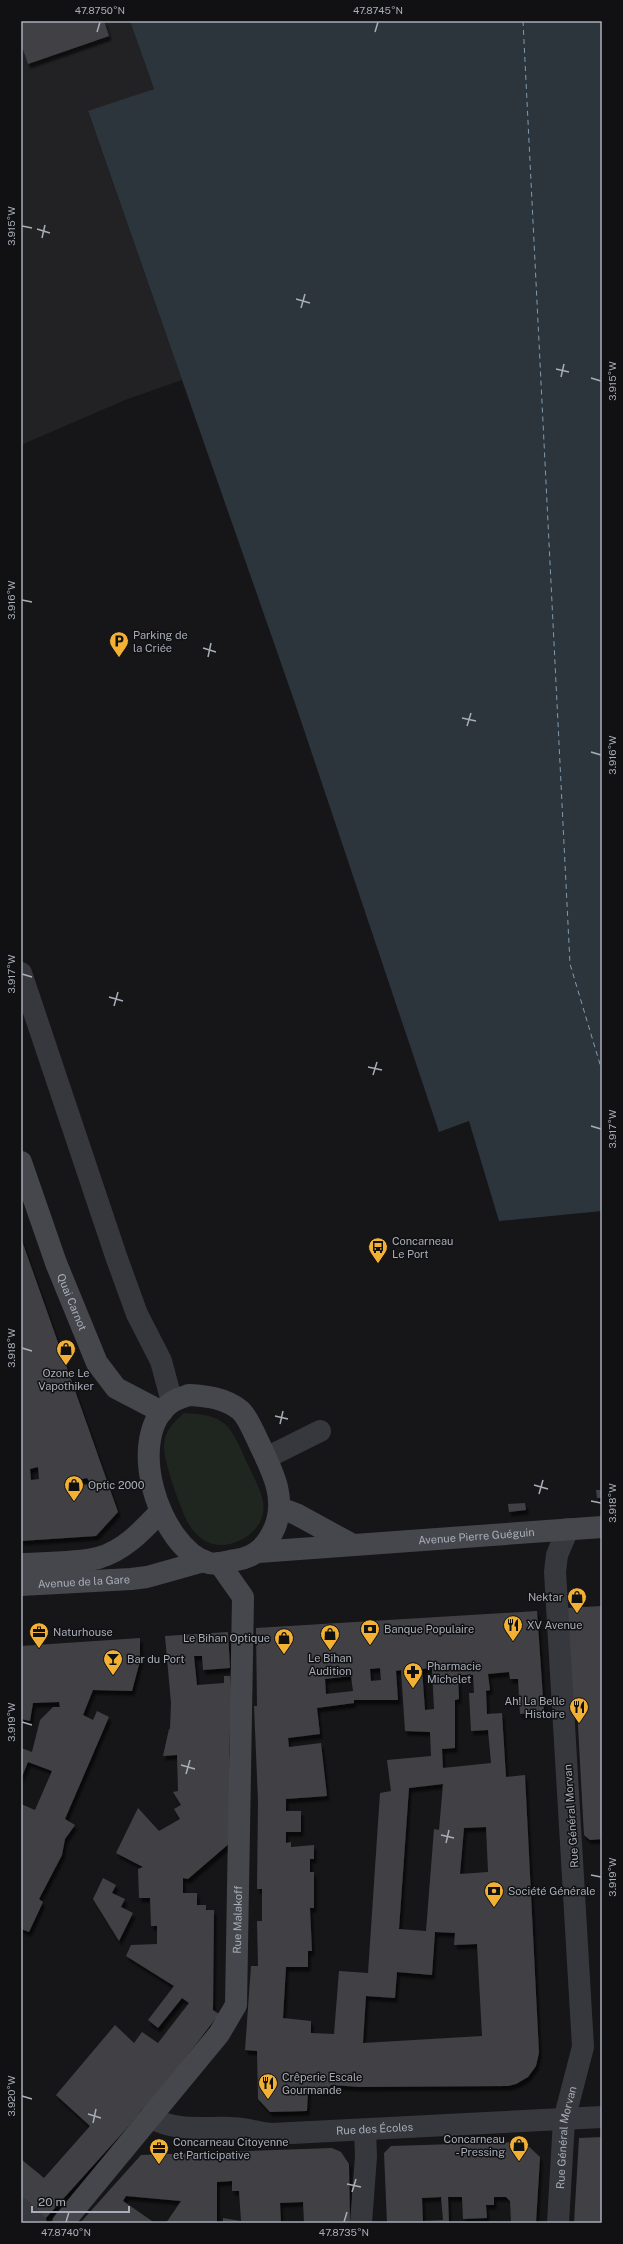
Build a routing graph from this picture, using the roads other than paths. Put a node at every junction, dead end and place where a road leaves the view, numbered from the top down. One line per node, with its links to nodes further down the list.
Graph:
1 (21, 973): 3 (street)
2 (21, 1162): 3 (main road, Quai Carnot)
3 (167, 1407): 5 (main road); 7 (main road)
4 (320, 1431): 5 (street)
5 (266, 1458): 6 (main road)
6 (280, 1508): 10 (main road); 11 (main road)
7 (161, 1511): 12 (main road); 13 (main road, Avenue de la Gare)
8 (602, 1527): 9 (main road, Avenue Pierre Guéguin)
9 (568, 1529): 10 (main road, Avenue Pierre Guéguin); 17 (street, Rue Général Morvan)
10 (351, 1544): 11 (main road, Avenue Pierre Guéguin)
11 (258, 1552): 12 (main road)
12 (211, 1562): 14 (main road, Avenue de la Gare); 15 (main road, Rue Malakoff)
13 (21, 1564)
14 (21, 1585)
15 (149, 2117): 18 (street, Rue des Écoles); 21 (main road, Rue Malakoff)
16 (602, 2117): 17 (street, Rue des Écoles)
17 (564, 2120): 18 (street, Rue des Écoles); 23 (street, Rue Général Morvan)
18 (365, 2130): 22 (street)
19 (21, 2209): 20 (street)
20 (36, 2223)
21 (62, 2223)
22 (361, 2223)
23 (558, 2223)

